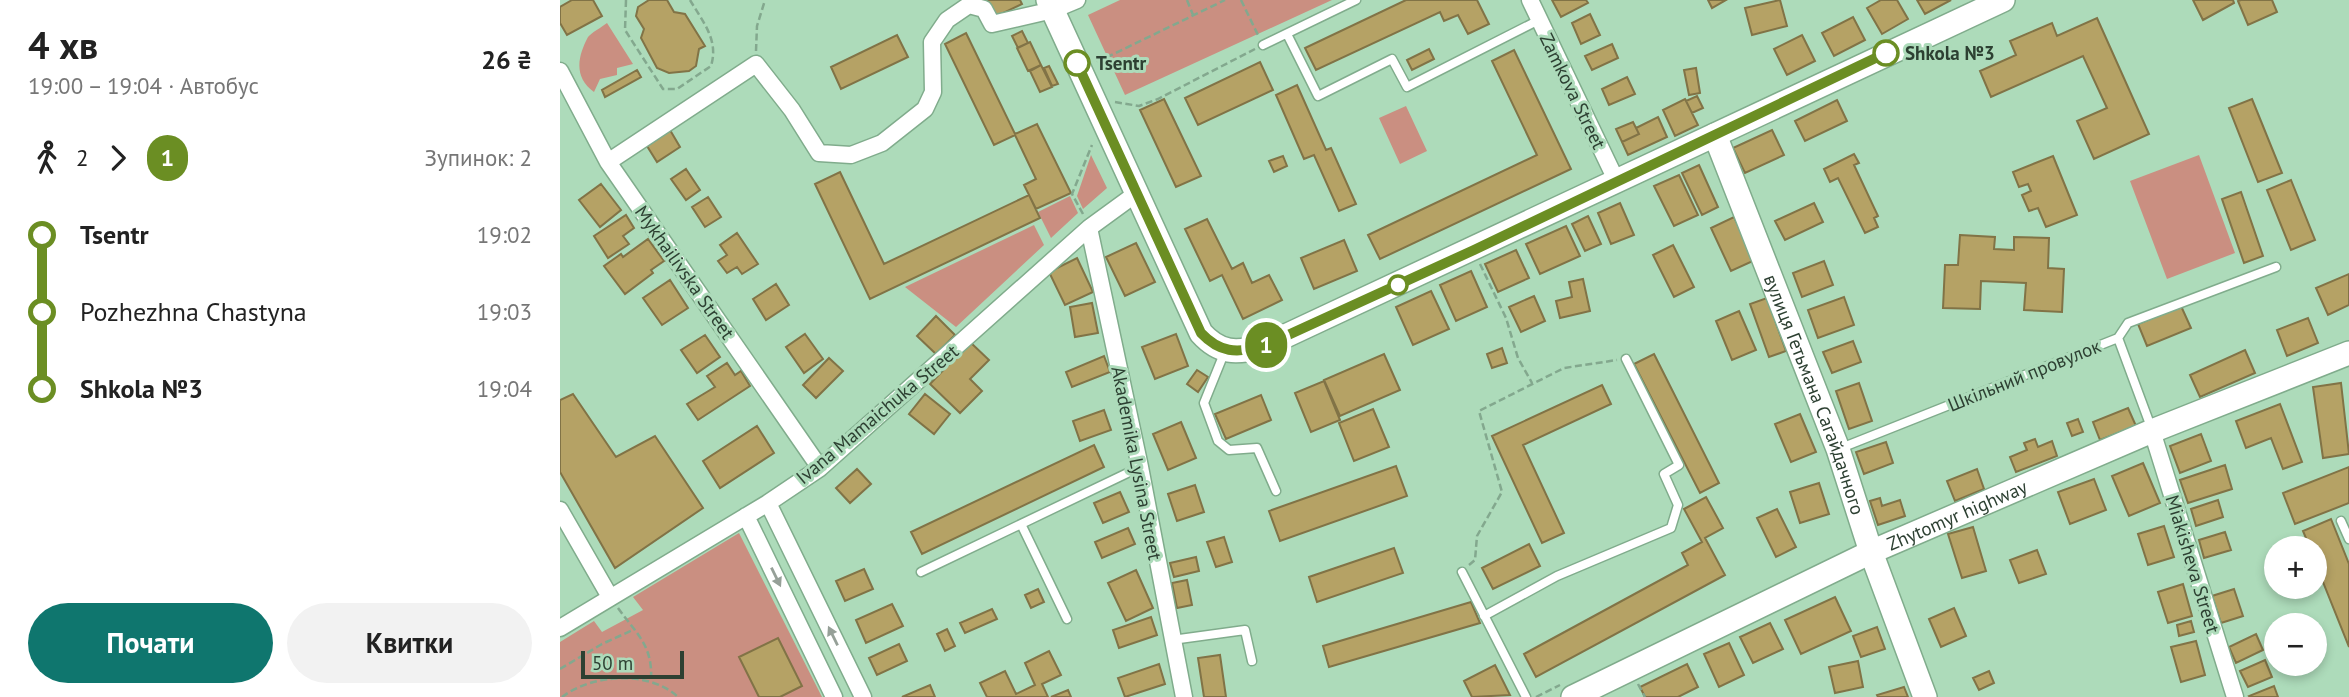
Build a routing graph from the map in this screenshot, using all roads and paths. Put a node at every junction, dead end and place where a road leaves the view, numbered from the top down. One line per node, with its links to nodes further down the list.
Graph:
1 (626, 0): 2 (path)
2 (690, 0)
3 (765, 0): 17 (path)
4 (1077, 0): 11 (street)
5 (1186, 0): 12 (path)
6 (1225, 0): 12 (path)
7 (1241, 0): 15 (path)
8 (1356, 0): 14 (lane)
9 (1530, 0): 13 (street, Zamkova Street)
10 (2003, 0): 20 (street)
11 (1051, 5): 17 (street); 24 (street)
12 (1193, 15): 16 (path)
13 (1539, 20): 14 (lane); 23 (street, Zamkova Street)
14 (1287, 34): 15 (lane)
15 (1263, 45): 19 (path)
16 (1097, 62)
17 (756, 64): 22 (street)
18 (560, 71): 22 (street, Mykhailivska Street)
19 (1115, 102)
20 (1715, 135): 23 (street); 34 (street, вулиця Гетьмана Сагайдачного)
21 (1091, 145): 25 (path)
22 (608, 162): 36 (street, Mykhailivska Street)
23 (1617, 182): 26 (street)
24 (1137, 193): 25 (street, Ivana Mamaichuka Street); 29 (street)
25 (1086, 221): 35 (street, Akademika Lysina Street); 36 (street, Ivana Mamaichuka Street)
26 (1474, 250): 29 (street); 32 (path)
27 (2276, 267): 28 (lane)
28 (2118, 338): 33 (lane, Шкільний провулок); 34 (lane, Шкільний провулок)
29 (1225, 351): 37 (lane)
30 (2349, 353): 33 (street, Zhytomyr highway)
31 (1626, 359): 32 (path); 49 (lane)
32 (1532, 383): 46 (path)
33 (2152, 431): 44 (street, Zhytomyr highway); 65 (street, Miakisheva Street)
34 (1838, 449): 44 (street, вулиця Гетьмана Сагайдачного)
35 (1140, 467): 42 (lane); 53 (street, Akademika Lysina Street)
36 (820, 468): 38 (street, Ivana Mamaichuka Street)
37 (1276, 491)
38 (768, 503): 40 (street, Ivana Mamaichuka Street); 60 (street, one-way to 38)
39 (560, 510): 47 (street)
40 (746, 516): 47 (street, Ivana Mamaichuka Street); 59 (street, one-way to 59)
41 (2342, 521): 43 (lane)
42 (1021, 524): 45 (lane); 50 (lane)
43 (2349, 539)
44 (1871, 552): 63 (street, Zhytomyr highway); 64 (street, вулиця Гетьмана Сагайдачного)
45 (921, 572)
46 (1462, 572): 49 (lane)
47 (610, 597): 51 (street, Ivana Mamaichuka Street)
48 (625, 617): 52 (path)
49 (1484, 617): 62 (lane)
50 (1067, 620)
51 (560, 628)
52 (635, 629): 55 (path); 56 (path)
53 (1172, 640): 54 (lane); 61 (street, Akademika Lysina Street)
54 (1252, 661)
55 (560, 669)
56 (651, 682): 57 (path); 58 (path)
57 (562, 697)
58 (678, 697)
59 (834, 697)
60 (863, 697)
61 (1184, 697)
62 (1526, 697)
63 (1573, 697)
64 (1925, 697)
65 (2235, 697)

